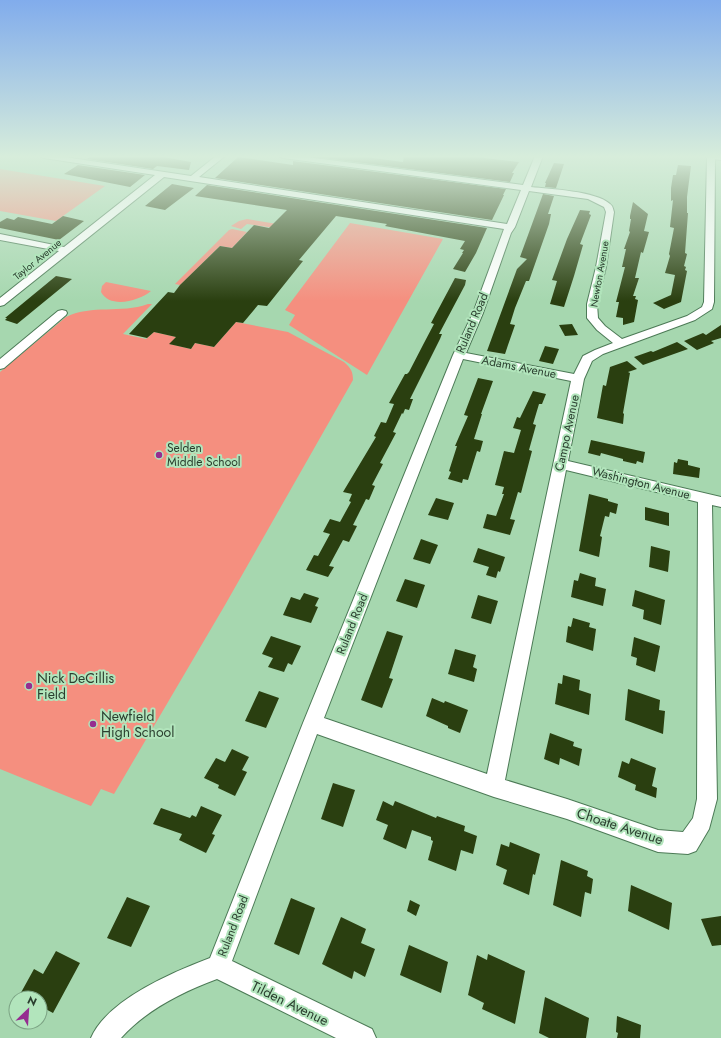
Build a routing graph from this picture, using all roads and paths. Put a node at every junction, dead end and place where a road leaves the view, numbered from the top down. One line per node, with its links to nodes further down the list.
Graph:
1 (123, 204): 8 (street, Taylor Avenue)
2 (364, 204): 6 (street)
3 (519, 204): 6 (street, Ruland Road)
4 (606, 204): 12 (street, Newton Avenue)
5 (713, 204): 9 (street, Campo Avenue)
6 (510, 227): 13 (street, Ruland Road)
7 (0, 237): 8 (street)
8 (66, 250): 10 (street, Taylor Avenue)
9 (715, 260): 12 (street, Campo Avenue)
10 (1, 301)
11 (62, 313): 14 (street)
12 (621, 344): 15 (street, Campo Avenue)
13 (459, 355): 15 (street, Adams Avenue); 18 (street, Ruland Road)
14 (0, 365)
15 (578, 379): 16 (street, Campo Avenue)
16 (561, 464): 17 (street, Washington Avenue); 19 (street, Campo Avenue)
17 (713, 500): 19 (street, Choate Avenue)
18 (312, 723): 19 (street, Choate Avenue); 20 (street, Ruland Road)
19 (494, 787)
20 (218, 967): 21 (street, Ruland Road); 22 (street, Tilden Avenue)
21 (104, 1038)
22 (363, 1038)

